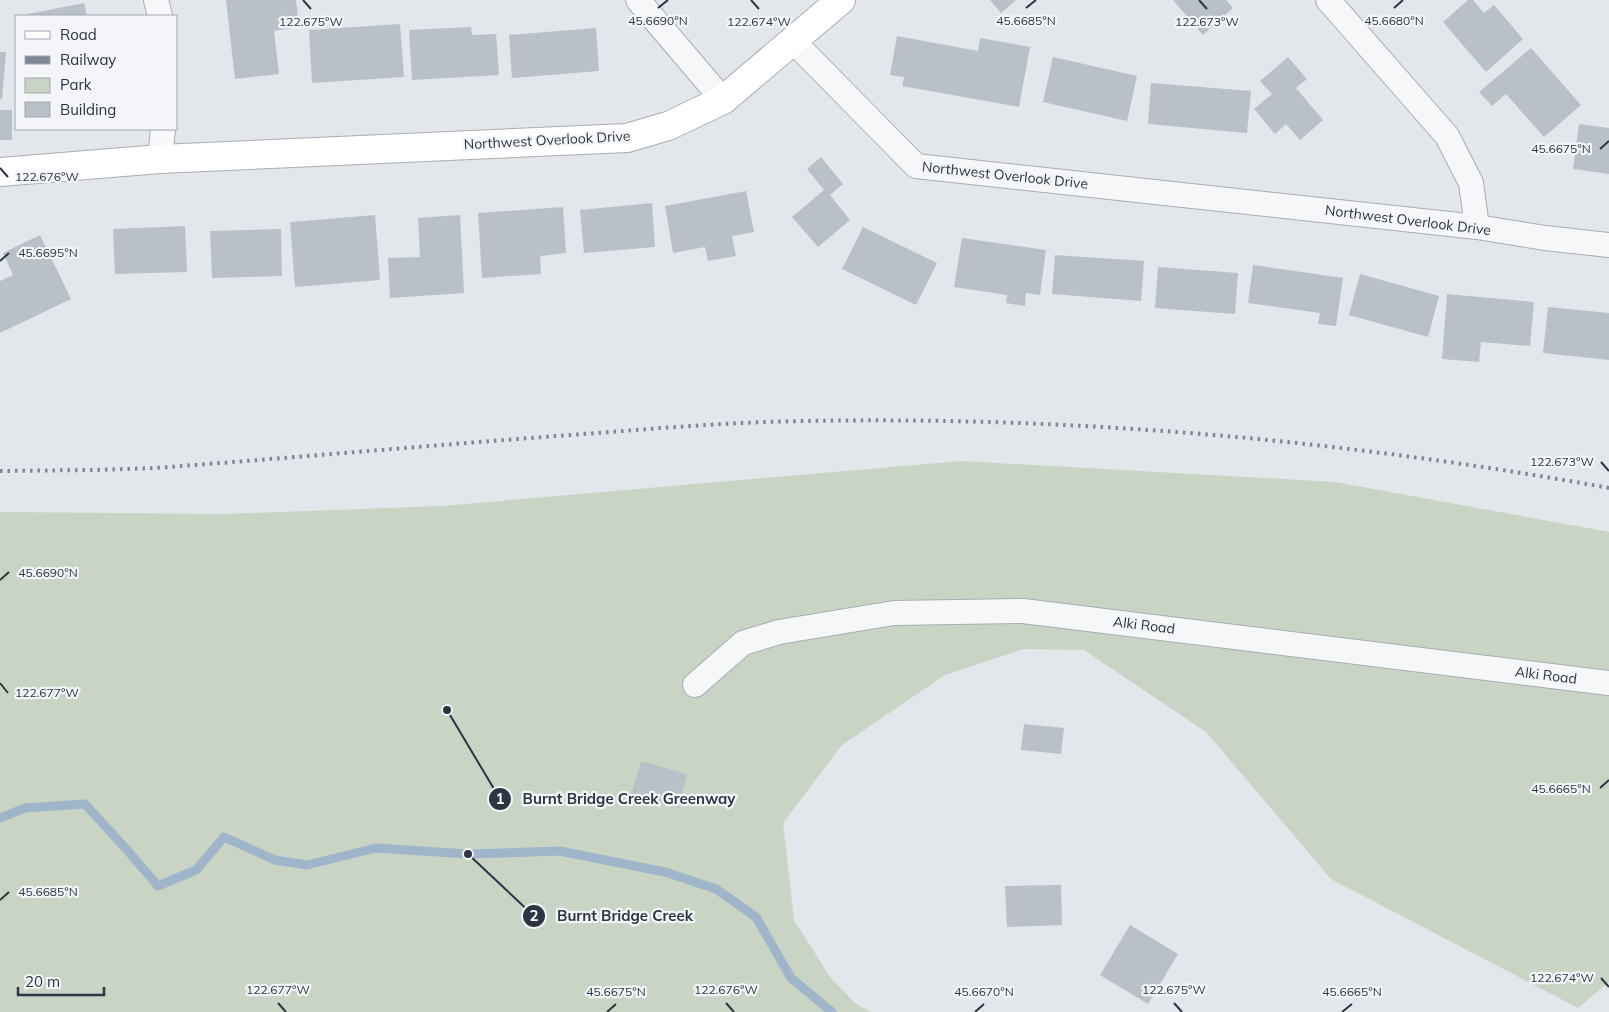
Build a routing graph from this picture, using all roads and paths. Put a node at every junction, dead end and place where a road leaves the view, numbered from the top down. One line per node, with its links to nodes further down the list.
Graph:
1 (156, 0): 5 (street)
2 (638, 0): 7 (street)
3 (841, 0): 6 (street)
4 (1328, 0): 11 (street)
5 (160, 15)
6 (793, 41): 7 (street, Northwest Overlook Drive); 11 (street, Northwest Overlook Drive)
7 (723, 100): 9 (street, Northwest Overlook Drive)
8 (163, 130): 9 (street)
9 (160, 159): 10 (street, Northwest Overlook Drive)
10 (0, 172)
11 (1477, 227): 12 (street, Northwest Overlook Drive)
12 (1609, 245)
13 (1609, 683): 14 (street, Alki Road)
14 (695, 685)

